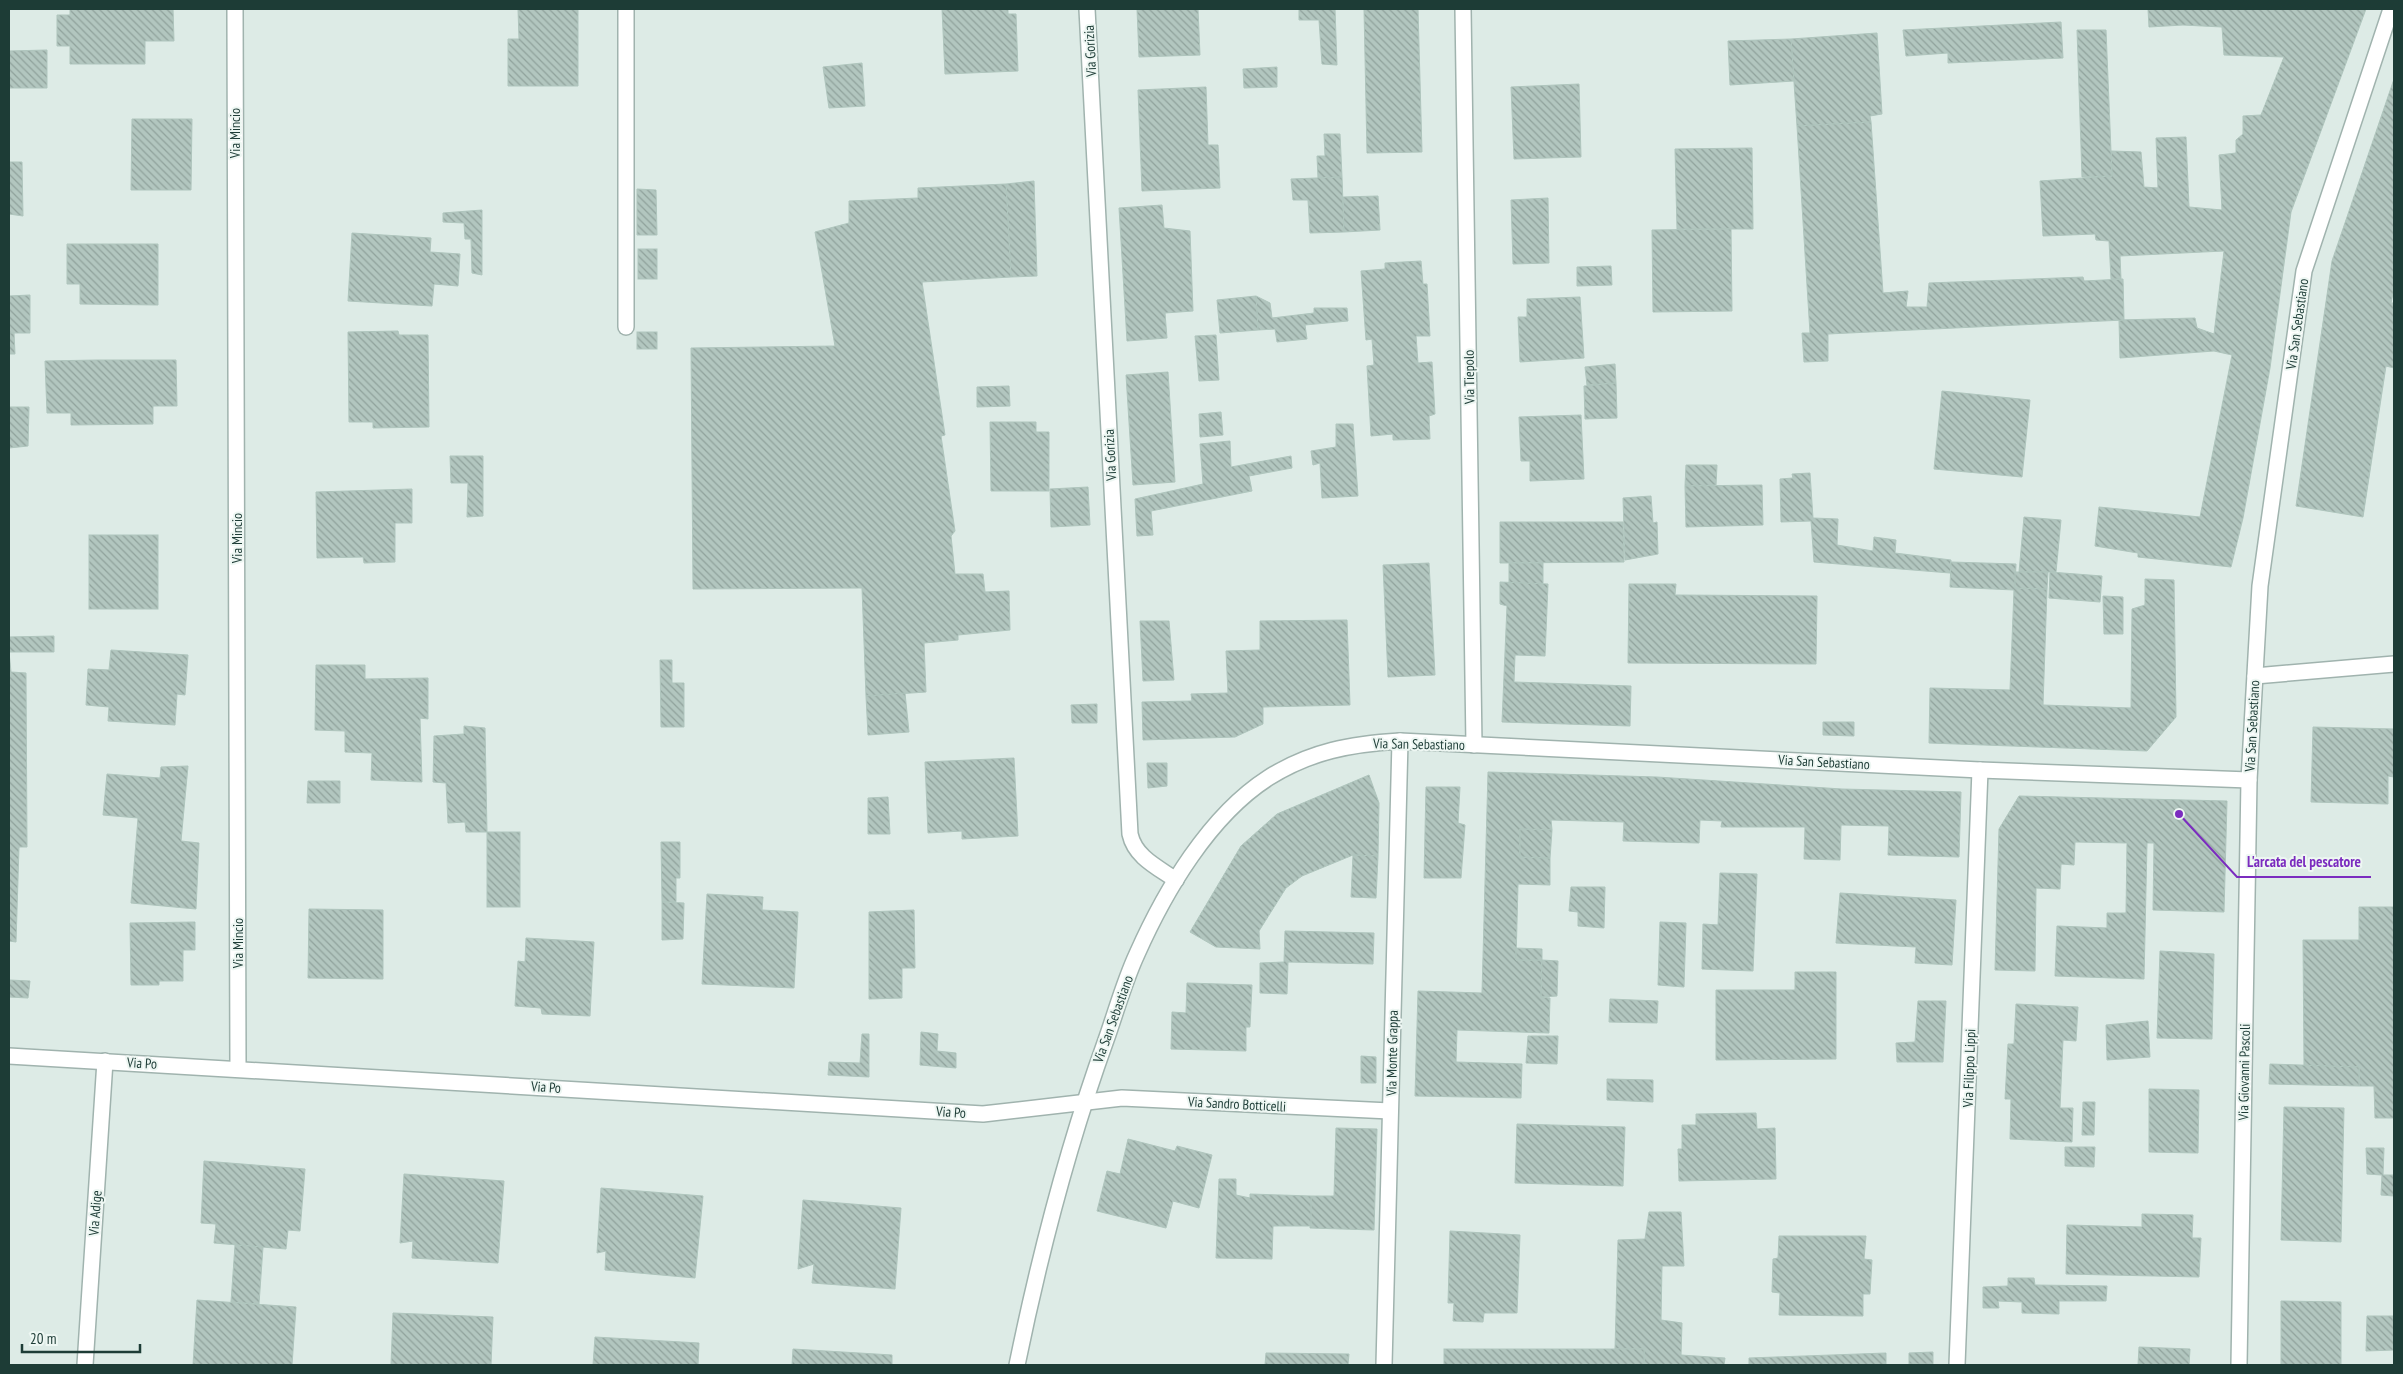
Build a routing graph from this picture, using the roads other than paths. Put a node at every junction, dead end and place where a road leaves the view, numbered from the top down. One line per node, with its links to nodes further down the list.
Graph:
1 (235, 9): 16 (street, Via Mincio)
2 (626, 9): 6 (street)
3 (1088, 9): 13 (street, Via Gorizia)
4 (1463, 9): 10 (street, Via Tiepolo)
5 (2392, 11): 8 (street, Via San Sebastiano)
6 (626, 327)
7 (2394, 664): 8 (street)
8 (2255, 676): 12 (street, Via San Sebastiano)
9 (1400, 741): 10 (street, Via San Sebastiano); 13 (street, Via San Sebastiano); 18 (street, Via Monte Grappa)
10 (1474, 745): 11 (street, Via San Sebastiano)
11 (1980, 770): 12 (street, Via San Sebastiano); 22 (street, Via Filippo Lippi)
12 (2249, 780): 23 (street, Via Giovanni Pascoli)
13 (1176, 880): 17 (street, Via San Sebastiano)
14 (9, 1056): 15 (street, Via Po)
15 (105, 1061): 16 (street, Via Po); 19 (street, Via Adige)
16 (238, 1068): 17 (street, Via Po)
17 (1083, 1103): 18 (street, Via Sandro Botticelli); 20 (street, Via San Sebastiano)
18 (1390, 1111): 21 (street, Via Monte Grappa)
19 (85, 1365)
20 (1017, 1365)
21 (1384, 1365)
22 (1957, 1365)
23 (2239, 1365)

